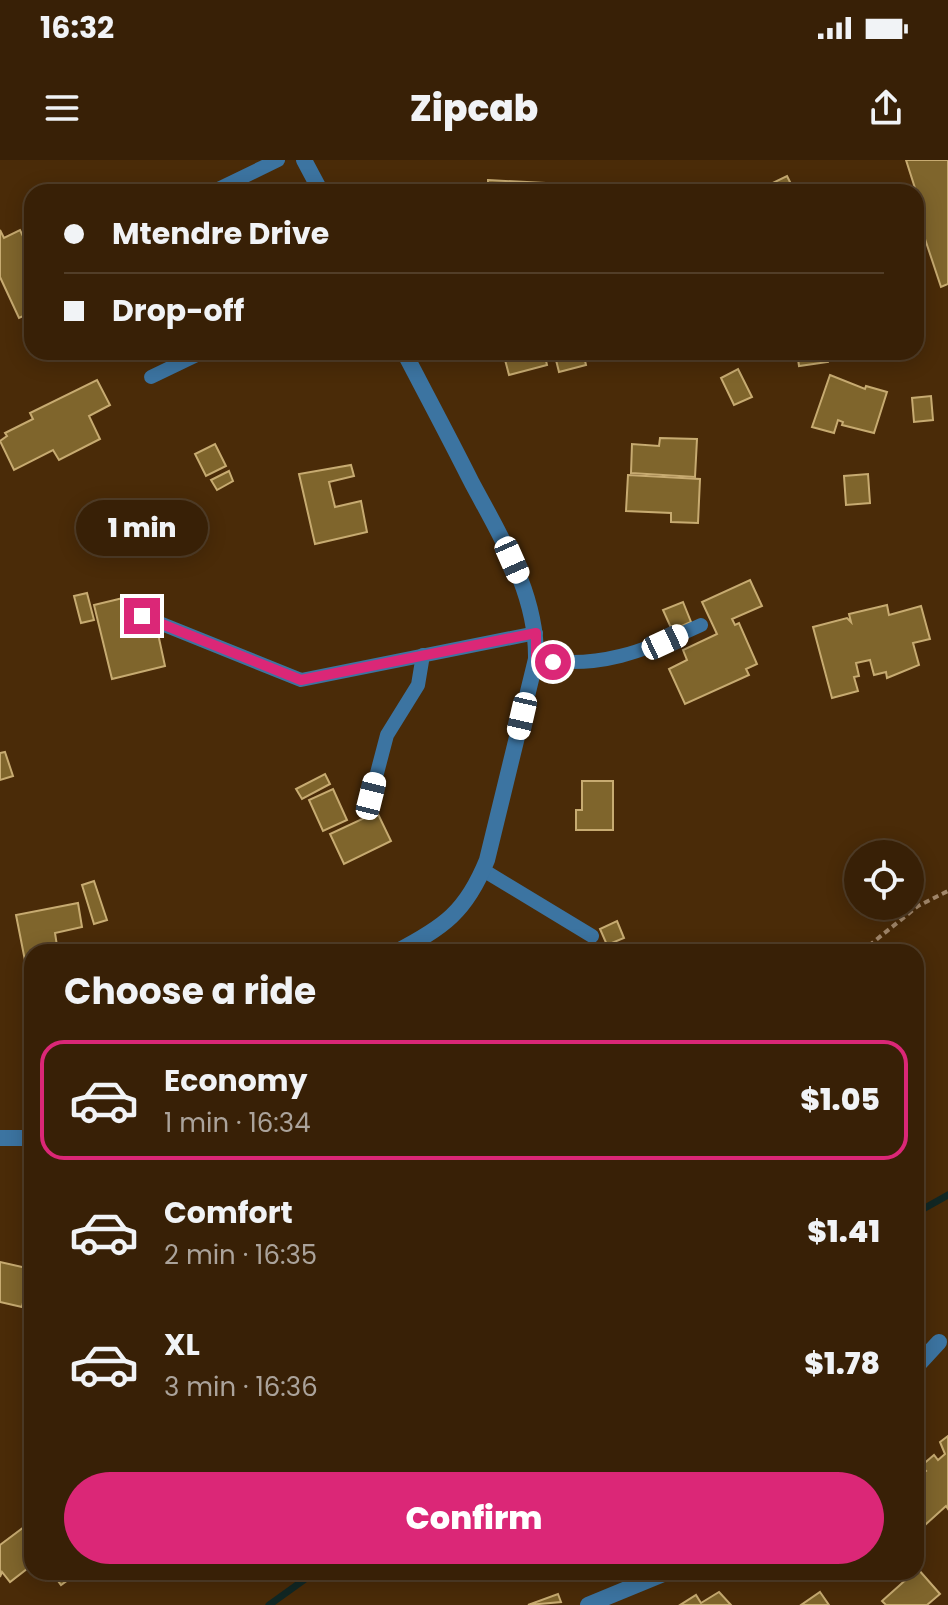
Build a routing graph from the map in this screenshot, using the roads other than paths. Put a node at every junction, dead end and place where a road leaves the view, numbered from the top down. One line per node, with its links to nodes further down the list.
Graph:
1 (278, 160): 3 (lane)
2 (304, 160): 4 (street)
3 (228, 184)
4 (317, 184)
5 (186, 360): 7 (lane)
6 (408, 360): 10 (street)
7 (151, 377)
8 (142, 616): 11 (lane)
9 (701, 625): 12 (lane)
10 (536, 633): 11 (lane); 12 (street)
11 (423, 655): 13 (lane)
12 (536, 659): 14 (street)
13 (371, 796)
14 (483, 870): 15 (lane); 16 (street)
15 (592, 936)
16 (410, 944)
17 (0, 1138): 18 (street)
18 (24, 1138)
19 (939, 1342): 20 (street)
20 (924, 1358)
21 (649, 1580): 22 (street)
22 (588, 1605)

